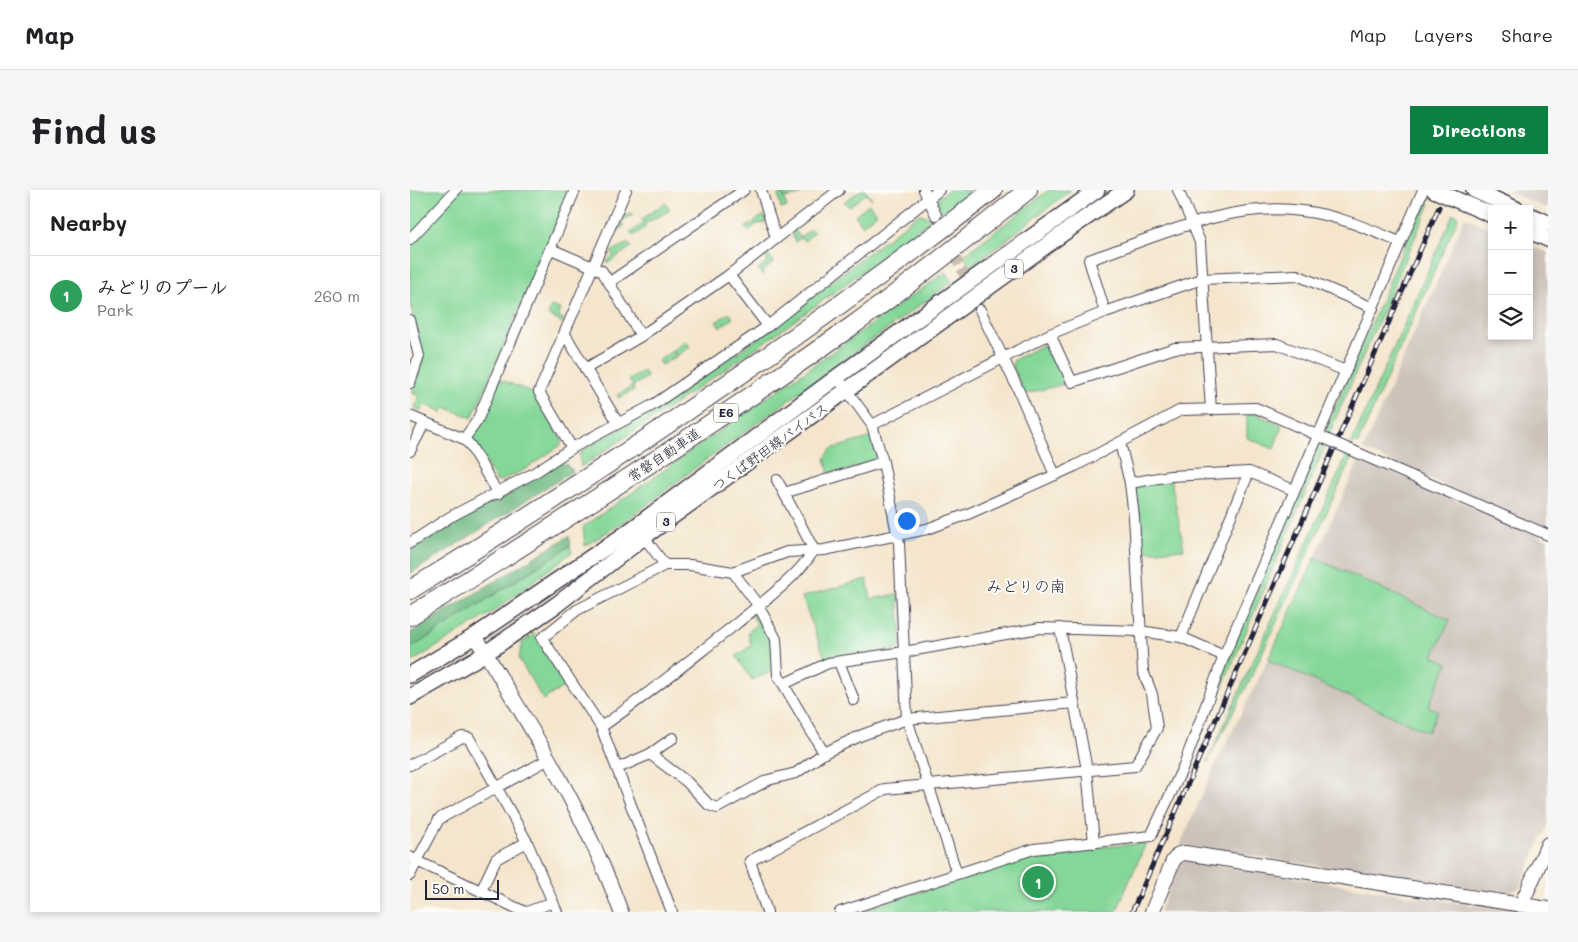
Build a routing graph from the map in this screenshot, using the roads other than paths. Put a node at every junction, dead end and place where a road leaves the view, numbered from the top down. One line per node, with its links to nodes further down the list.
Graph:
1 (456, 190): 25 (street)
2 (575, 190): 28 (street)
3 (626, 190): 29 (street)
4 (744, 190): 32 (street)
5 (761, 190): 24 (street)
6 (839, 190): 24 (street)
7 (939, 190): 16 (street)
8 (992, 190): 73 (highway, 常磐自動車道 / E6)
9 (1028, 190): 75 (highway, 常磐自動車道 / E6)
10 (1097, 190): 45 (main road, つくば野田線バイパス / 3)
11 (1126, 190): 47 (main road, つくば野田線バイパス / 3)
12 (1178, 190): 22 (street)
13 (1423, 190): 27 (street)
14 (1434, 190): 18 (main road)
15 (1474, 190): 17 (main road)
16 (926, 194): 19 (street); 37 (street)
17 (1507, 205)
18 (1488, 213)
19 (936, 215)
20 (1533, 217): 21 (main road)
21 (1548, 223)
22 (1192, 224): 27 (street); 31 (street); 35 (street)
23 (1533, 233): 26 (main road)
24 (776, 238): 30 (street)
25 (410, 239)
26 (1548, 239)
27 (1400, 242): 33 (street)
28 (551, 249): 29 (street); 54 (street)
29 (593, 267): 32 (street); 38 (street)
30 (729, 275): 37 (street); 40 (street)
31 (1202, 279): 33 (street); 35 (street); 41 (street)
32 (610, 282): 40 (street)
33 (1373, 308): 44 (street)
34 (980, 310): 42 (street)
35 (1105, 312): 39 (street)
36 (410, 320): 46 (street)
37 (768, 326): 51 (street)
38 (565, 334): 43 (street); 56 (street)
39 (1050, 334): 41 (street); 42 (street)
40 (641, 336): 43 (street)
41 (1206, 347): 44 (street); 48 (street)
42 (1004, 360): 52 (street); 60 (street)
43 (585, 369): 51 (street)
44 (1346, 371): 53 (street)
45 (837, 377): 47 (street); 78 (main road, つくば野田線バイパス / 3)
46 (410, 383)
47 (847, 391): 52 (street); 67 (main road, つくば野田線バイパス / 3)
48 (1210, 410): 53 (street); 55 (street)
49 (410, 416): 50 (street)
50 (425, 422): 54 (street); 57 (street)
51 (618, 424): 56 (street)
52 (872, 425): 58 (street)
53 (1322, 437): 63 (street); 66 (street, bridge)
54 (464, 439): 65 (street)
55 (1120, 443): 60 (street); 62 (street)
56 (572, 448): 65 (street)
57 (410, 451)
58 (883, 462): 64 (street); 68 (street)
59 (1249, 472): 62 (street); 63 (street); 79 (street)
60 (1055, 475): 68 (street)
61 (777, 480): 64 (street)
62 (1130, 483): 77 (street)
63 (1294, 490): 82 (street)
64 (784, 493): 70 (street)
65 (498, 494): 69 (street)
66 (1548, 535)
67 (644, 537): 71 (street); 81 (main road, つくば野田線バイパス / 3)
68 (898, 537): 70 (street); 80 (street)
69 (410, 543)
70 (814, 550): 72 (street); 74 (street)
71 (665, 565): 72 (street); 90 (street)
72 (733, 572): 74 (street)
73 (410, 590)
74 (758, 605): 85 (street); 90 (street)
75 (410, 616)
76 (1060, 628): 77 (street); 80 (street); 88 (street)
77 (1140, 631): 79 (street); 97 (street)
78 (475, 636): 81 (street); 84 (main road, つくば野田線バイパス / 3)
79 (1181, 637): 82 (street)
80 (904, 652): 83 (street); 89 (street)
81 (486, 653): 86 (main road, つくば野田線バイパス / 3); 94 (street)
82 (1224, 656): 101 (street)
83 (839, 662): 85 (street); 87 (street)
84 (410, 675)
85 (784, 684): 92 (street)
86 (410, 697)
87 (854, 700)
88 (1074, 703): 89 (street); 97 (street)
89 (907, 719): 92 (street); 98 (street)
90 (601, 726): 96 (street)
91 (673, 738): 93 (street)
92 (824, 753): 93 (street)
93 (650, 754): 96 (street)
94 (549, 760): 99 (street); 111 (street)
95 (410, 766): 99 (street)
96 (618, 768): 112 (street)
97 (1087, 770): 98 (street); 101 (street)
98 (928, 786): 104 (street); 113 (street)
99 (498, 787): 100 (street); 103 (street)
100 (527, 842): 106 (street); 108 (street)
101 (1094, 842): 104 (street)
102 (1548, 844): 107 (street)
103 (414, 859): 105 (street); 106 (street)
104 (957, 874): 114 (street)
105 (410, 875)
106 (481, 891): 110 (street)
107 (1522, 905): 109 (street); 115 (street)
108 (555, 907): 110 (street)
109 (1548, 910)
110 (526, 912)
111 (621, 912)
112 (672, 912)
113 (768, 912)
114 (840, 912)
115 (1152, 912)

